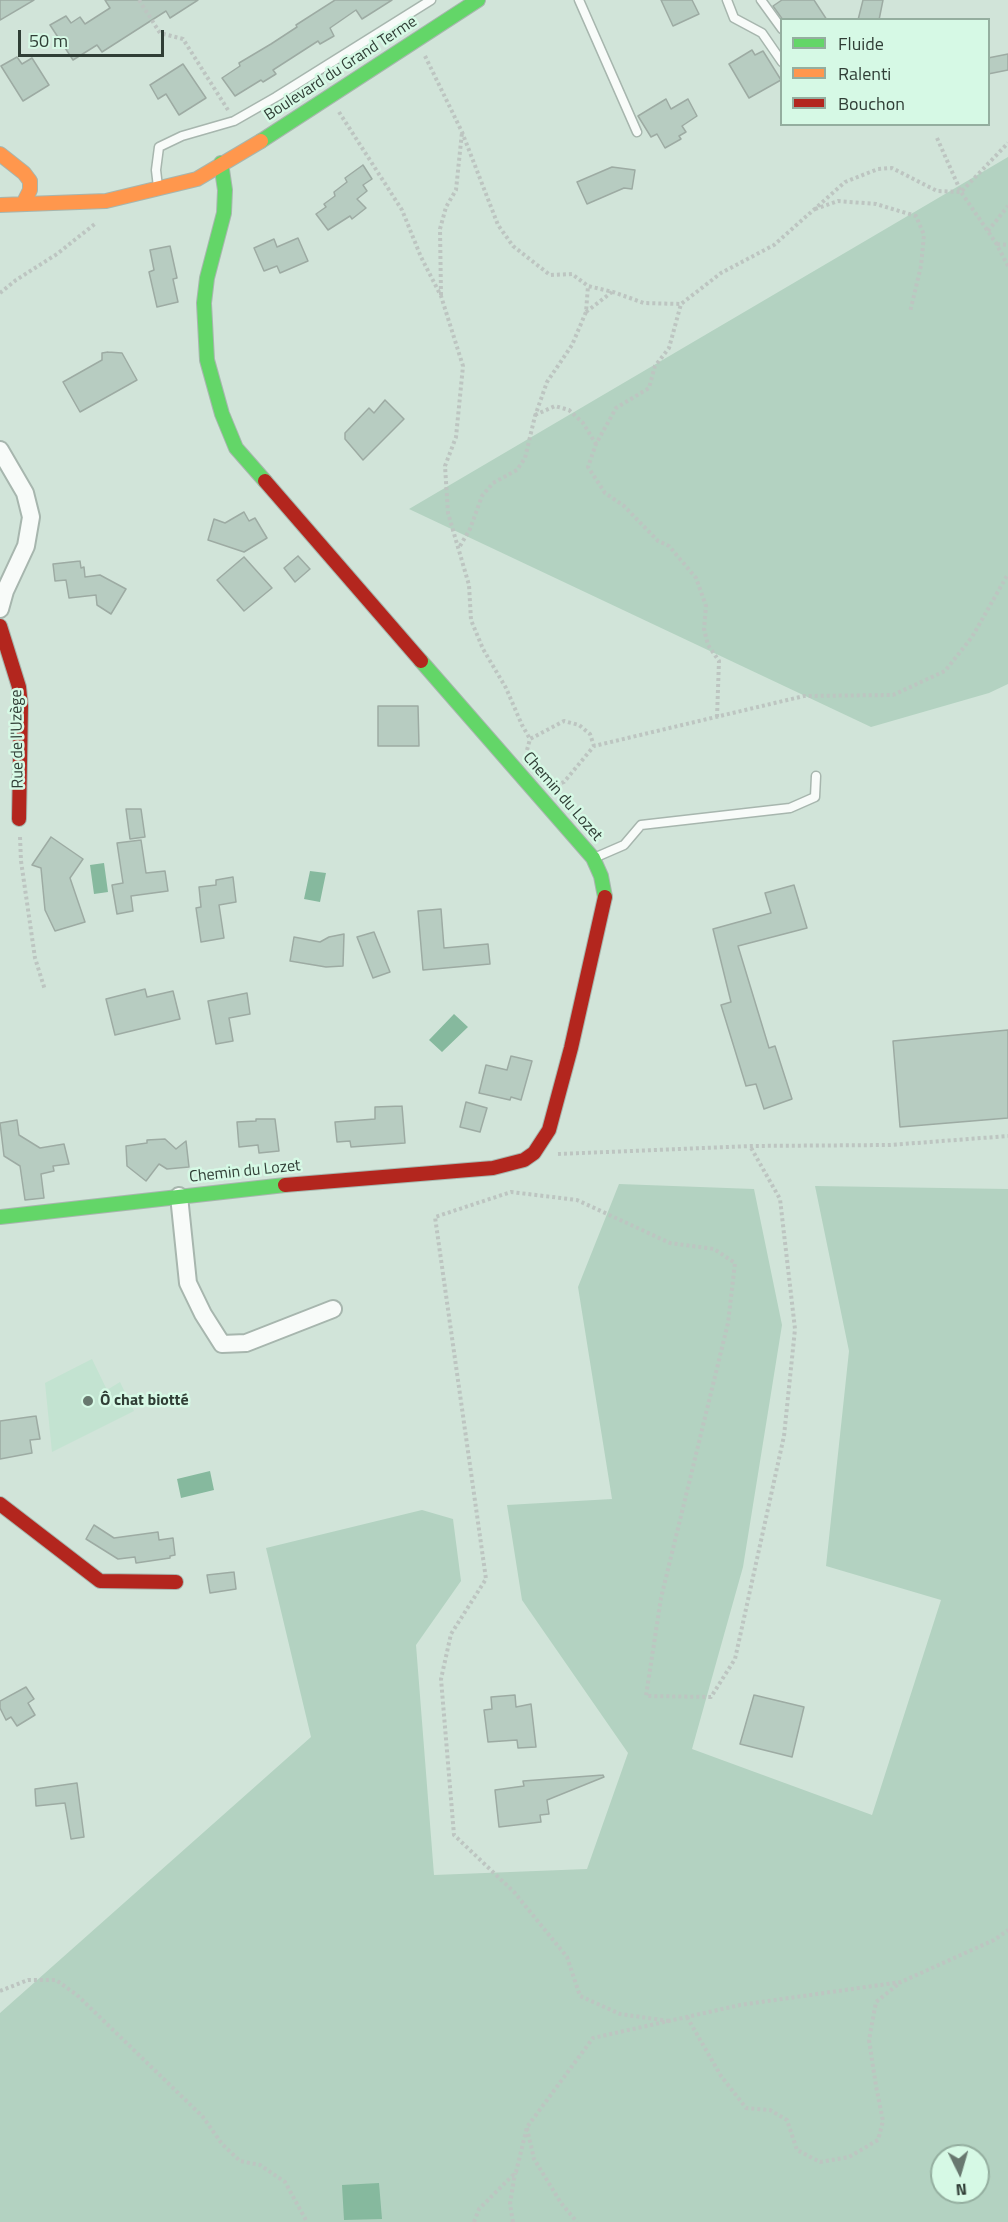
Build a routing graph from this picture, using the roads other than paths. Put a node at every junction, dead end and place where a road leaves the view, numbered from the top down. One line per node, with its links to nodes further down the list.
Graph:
1 (431, 0): 11 (lane)
2 (478, 0): 10 (street, Boulevard du Grand Terme)
3 (579, 0): 8 (lane)
4 (727, 0): 7 (lane)
5 (761, 0): 6 (lane)
6 (780, 26)
7 (780, 59)
8 (637, 132)
9 (0, 154): 12 (street)
10 (221, 163): 11 (street, Boulevard du Grand Terme); 11 (street, Boulevard du Grand Terme); 21 (street, Chemin du Lozet)
11 (158, 184): 12 (street, Boulevard du Grand Terme); 14 (street, Boulevard du Grand Terme)
12 (40, 189): 13 (street, Boulevard du Grand Terme); 14 (street)
13 (10, 190)
14 (23, 204): 15 (street, Boulevard du Grand Terme)
15 (0, 205)
16 (0, 450): 17 (street)
17 (0, 609)
18 (0, 626): 20 (street, Rue de l'Uzège)
19 (816, 776): 21 (lane)
20 (19, 819)
21 (593, 858): 22 (street, Chemin du Lozet)
22 (178, 1196): 23 (street, Chemin du Lozet); 24 (street)
23 (0, 1217)
24 (333, 1309)
25 (0, 1504): 26 (street)
26 (176, 1582)

